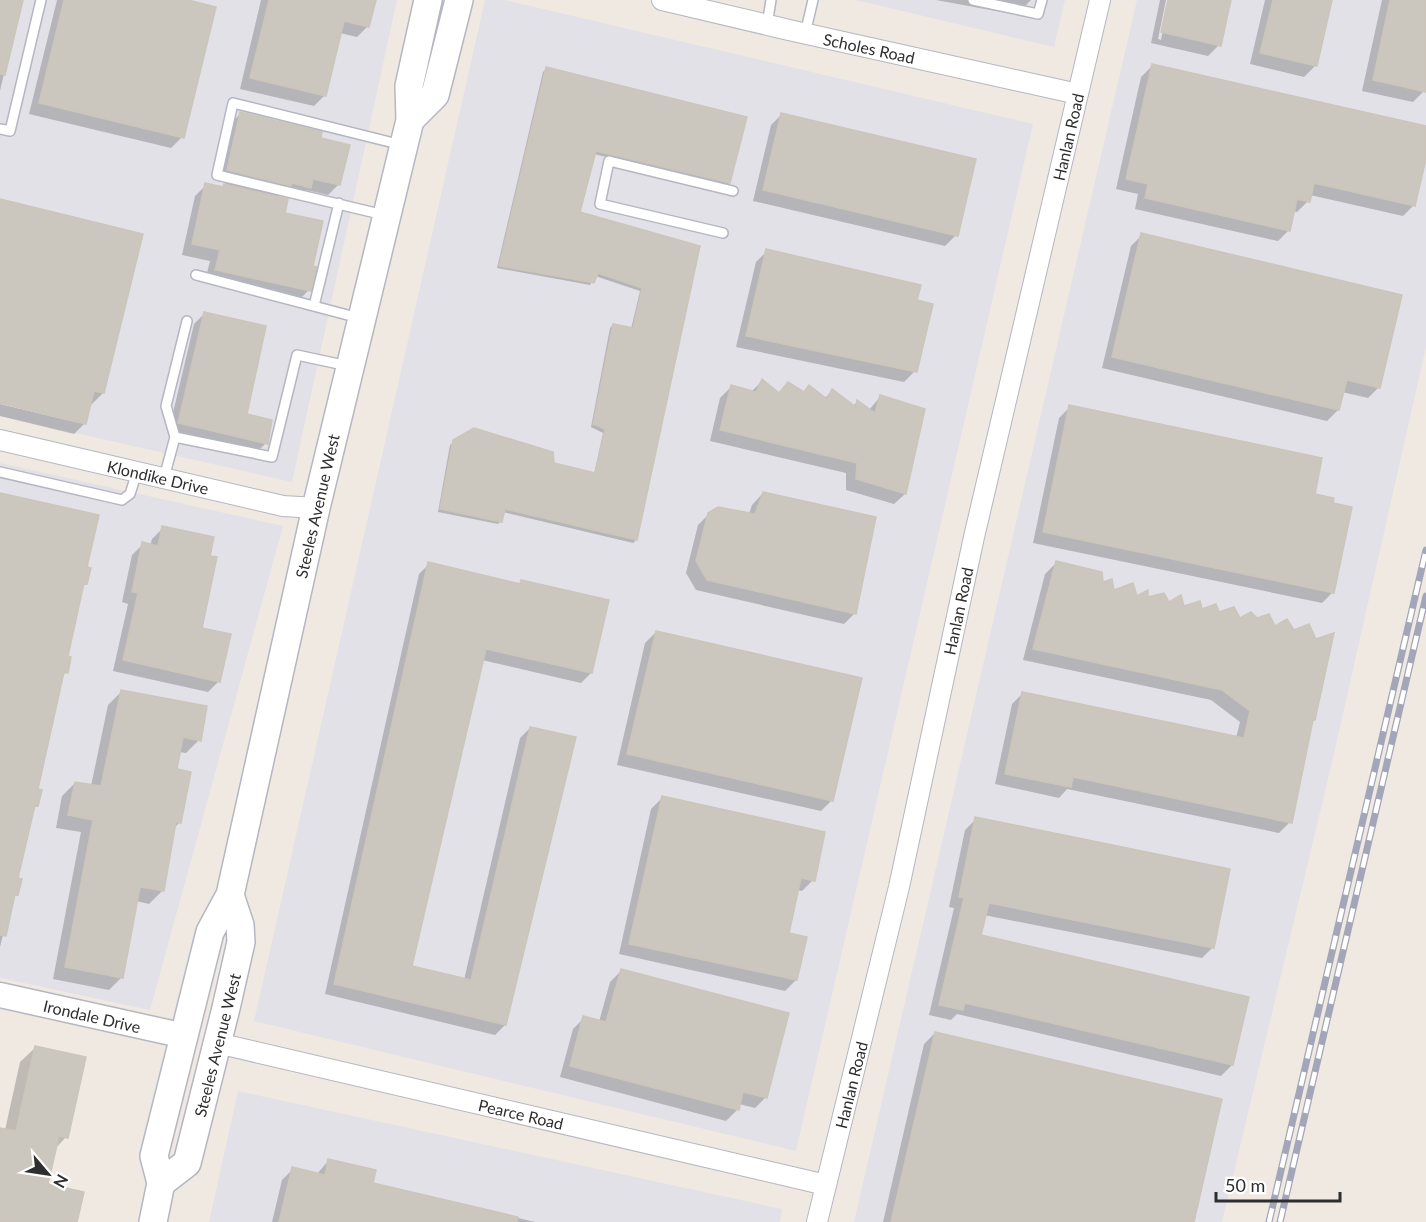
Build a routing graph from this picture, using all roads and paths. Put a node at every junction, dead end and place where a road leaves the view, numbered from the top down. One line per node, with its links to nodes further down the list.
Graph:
1 (41, 0): 14 (lane)
2 (428, 0): 13 (main road, Steeles Avenue West)
3 (459, 0): 13 (main road, Steeles Avenue West)
4 (662, 0): 10 (street, Scholes Road)
5 (771, 0): 10 (lane)
6 (813, 0): 11 (lane)
7 (973, 0): 8 (lane)
8 (1042, 0)
9 (1100, 0): 12 (street, Hanlan Road)
10 (767, 25): 11 (street, Scholes Road)
11 (805, 34): 12 (street, Scholes Road)
12 (1078, 94): 36 (street, Hanlan Road)
13 (411, 120): 15 (main road, Steeles Avenue West)
14 (0, 129)
15 (404, 146): 17 (lane); 18 (main road, Steeles Avenue West)
16 (733, 191): 19 (lane)
17 (339, 203): 18 (lane); 21 (lane)
18 (387, 215): 22 (main road, Steeles Avenue West)
19 (723, 233)
20 (196, 275): 21 (lane)
21 (314, 306): 22 (lane)
22 (361, 318): 24 (main road, Steeles Avenue West)
23 (187, 321): 25 (lane)
24 (350, 366): 25 (lane); 30 (main road, Steeles Avenue West)
25 (175, 437): 29 (lane)
26 (0, 440): 28 (street, Klondike Drive)
27 (0, 472): 28 (lane)
28 (137, 472): 29 (street, Klondike Drive)
29 (165, 478): 30 (street, Klondike Drive)
30 (316, 508): 31 (main road, Steeles Avenue West)
31 (230, 895): 33 (main road, Steeles Avenue West); 34 (main road, Steeles Avenue West)
32 (0, 995): 33 (street, Irondale Drive)
33 (185, 1036): 34 (main road); 35 (main road, Steeles Avenue West)
34 (217, 1043): 35 (main road, Steeles Avenue West); 36 (street, Pearce Road)
35 (162, 1183): 37 (main road, Steeles Avenue West)
36 (826, 1185): 38 (street, Hanlan Road)
37 (153, 1222)
38 (817, 1222)

